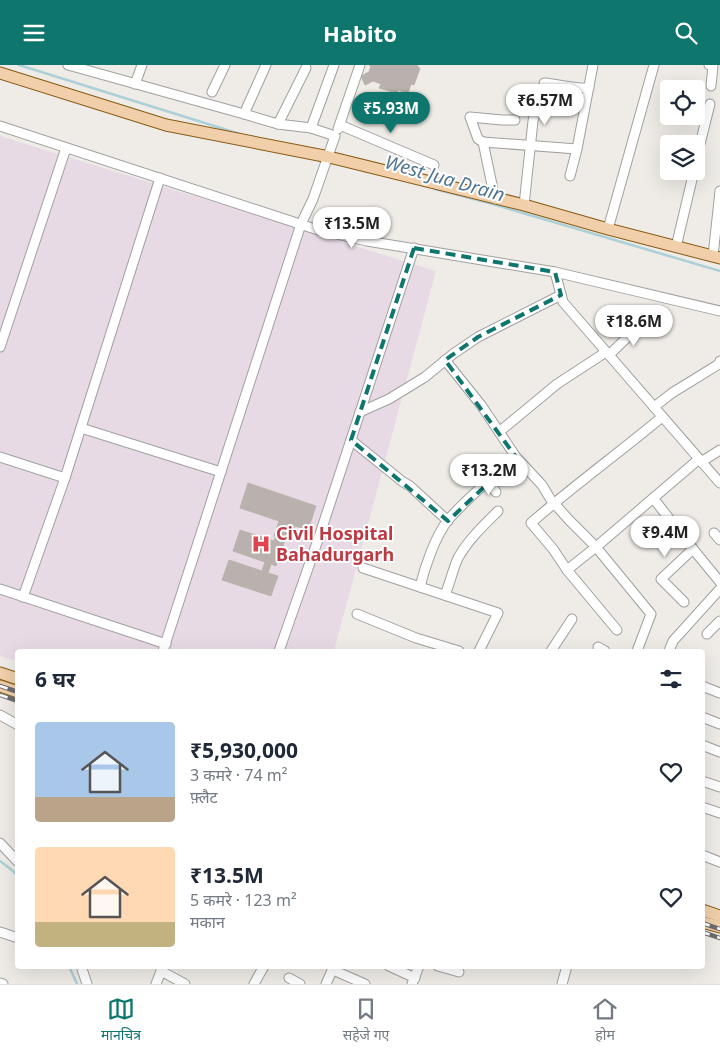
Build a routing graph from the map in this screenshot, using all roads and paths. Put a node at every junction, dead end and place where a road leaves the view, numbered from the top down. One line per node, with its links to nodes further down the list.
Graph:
1 (68, 65): 13 (street)
2 (142, 65): 13 (street)
3 (225, 65): 16 (street)
4 (266, 65): 19 (street)
5 (334, 65): 24 (street)
6 (360, 65): 22 (street)
7 (593, 65): 15 (street)
8 (654, 65): 40 (street)
9 (709, 65): 14 (street)
10 (306, 68): 21 (street)
11 (0, 73): 31 (main road)
12 (544, 83): 15 (street)
13 (135, 84): 19 (street)
14 (711, 87)
15 (589, 88): 30 (street)
16 (212, 92)
17 (538, 102): 28 (street)
18 (710, 104): 25 (street)
19 (244, 114): 21 (street)
20 (515, 119): 27 (street)
21 (278, 124): 24 (street)
22 (340, 125): 26 (street); 32 (street)
23 (0, 126): 29 (street)
24 (311, 128): 26 (street)
25 (702, 135)
26 (335, 136): 31 (street)
27 (483, 142): 28 (street); 37 (street)
28 (531, 145): 30 (street); 38 (street)
29 (66, 148): 34 (street); 48 (street)
30 (577, 149): 33 (street)
31 (328, 157): 37 (main road); 39 (street)
32 (434, 165)
33 (570, 176)
34 (160, 178): 39 (street); 55 (street)
35 (692, 180): 41 (street)
36 (720, 191): 43 (street)
37 (495, 199): 38 (main road)
38 (524, 205): 40 (main road)
39 (301, 224): 42 (street); 62 (street)
40 (608, 229): 41 (main road)
41 (676, 247): 43 (main road)
42 (414, 248): 44 (street); 53 (street)
43 (716, 257)
44 (555, 272): 45 (street); 46 (street)
45 (561, 295): 49 (street); 50 (street)
46 (720, 311)
47 (643, 322): 49 (street)
48 (0, 347)
49 (607, 353): 52 (street); 56 (street)
50 (445, 360): 53 (street); 56 (street)
51 (720, 361): 52 (street)
52 (654, 407): 54 (street)
53 (360, 412): 57 (street)
54 (662, 417): 61 (street); 68 (street)
55 (81, 428): 62 (street); 63 (street)
56 (500, 432): 60 (street)
57 (351, 440): 70 (street); 88 (street)
58 (720, 450): 61 (street)
59 (0, 457): 63 (street)
60 (516, 457): 64 (street); 68 (street)
61 (700, 460): 65 (street); 67 (street)
62 (221, 472): 87 (street)
63 (65, 478): 80 (street)
64 (488, 481): 66 (street); 70 (street)
65 (720, 483)
66 (496, 492)
67 (653, 498): 71 (street); 72 (street)
68 (554, 503): 71 (street); 74 (street)
69 (498, 511): 79 (street)
70 (448, 521): 76 (street)
71 (596, 547): 74 (street); 92 (street)
72 (693, 549): 75 (street); 81 (street)
73 (363, 568): 76 (street)
74 (567, 570): 85 (street)
75 (720, 582)
76 (420, 587): 79 (street)
77 (0, 589): 80 (street)
78 (720, 589): 93 (street)
79 (445, 595): 90 (street)
80 (24, 597): 87 (street)
81 (684, 602)
82 (357, 614): 89 (street)
83 (572, 619): 91 (street)
84 (720, 621): 86 (street)
85 (617, 630)
86 (708, 634)
87 (164, 648)
88 (280, 649)
89 (452, 649)
90 (480, 649)
91 (552, 649)
92 (638, 649)
93 (670, 649)
94 (0, 673): 95 (main road)
95 (15, 678)
96 (0, 686): 98 (main road)
97 (705, 687): 99 (street)
98 (15, 691)
99 (720, 693)
100 (0, 715): 102 (street)
101 (705, 718): 103 (street)
102 (15, 723)
103 (720, 723)
104 (705, 746): 105 (street)
105 (720, 752)
106 (705, 782): 107 (street)
107 (720, 787)
108 (705, 808): 109 (street)
109 (720, 813)
110 (0, 843): 112 (street)
111 (705, 856): 113 (street)
112 (15, 859)
113 (720, 862)
114 (705, 911): 115 (main road)
115 (720, 916)
116 (705, 923): 117 (main road)
117 (720, 927)
118 (0, 932): 119 (street)
119 (15, 936)
120 (82, 969): 133 (street)
121 (160, 969): 134 (street)
122 (162, 969): 135 (street)
123 (262, 969): 136 (street)
124 (334, 969): 138 (street)
125 (336, 969): 139 (street)
126 (394, 969): 132 (street)
127 (418, 969): 132 (street)
128 (448, 969): 130 (street)
129 (566, 969): 140 (street)
130 (458, 972)
131 (289, 978): 137 (street)
132 (413, 981)
133 (87, 984)
134 (156, 984)
135 (185, 984)
136 (254, 984)
137 (300, 984)
138 (326, 984)
139 (365, 984)
140 (562, 984)

